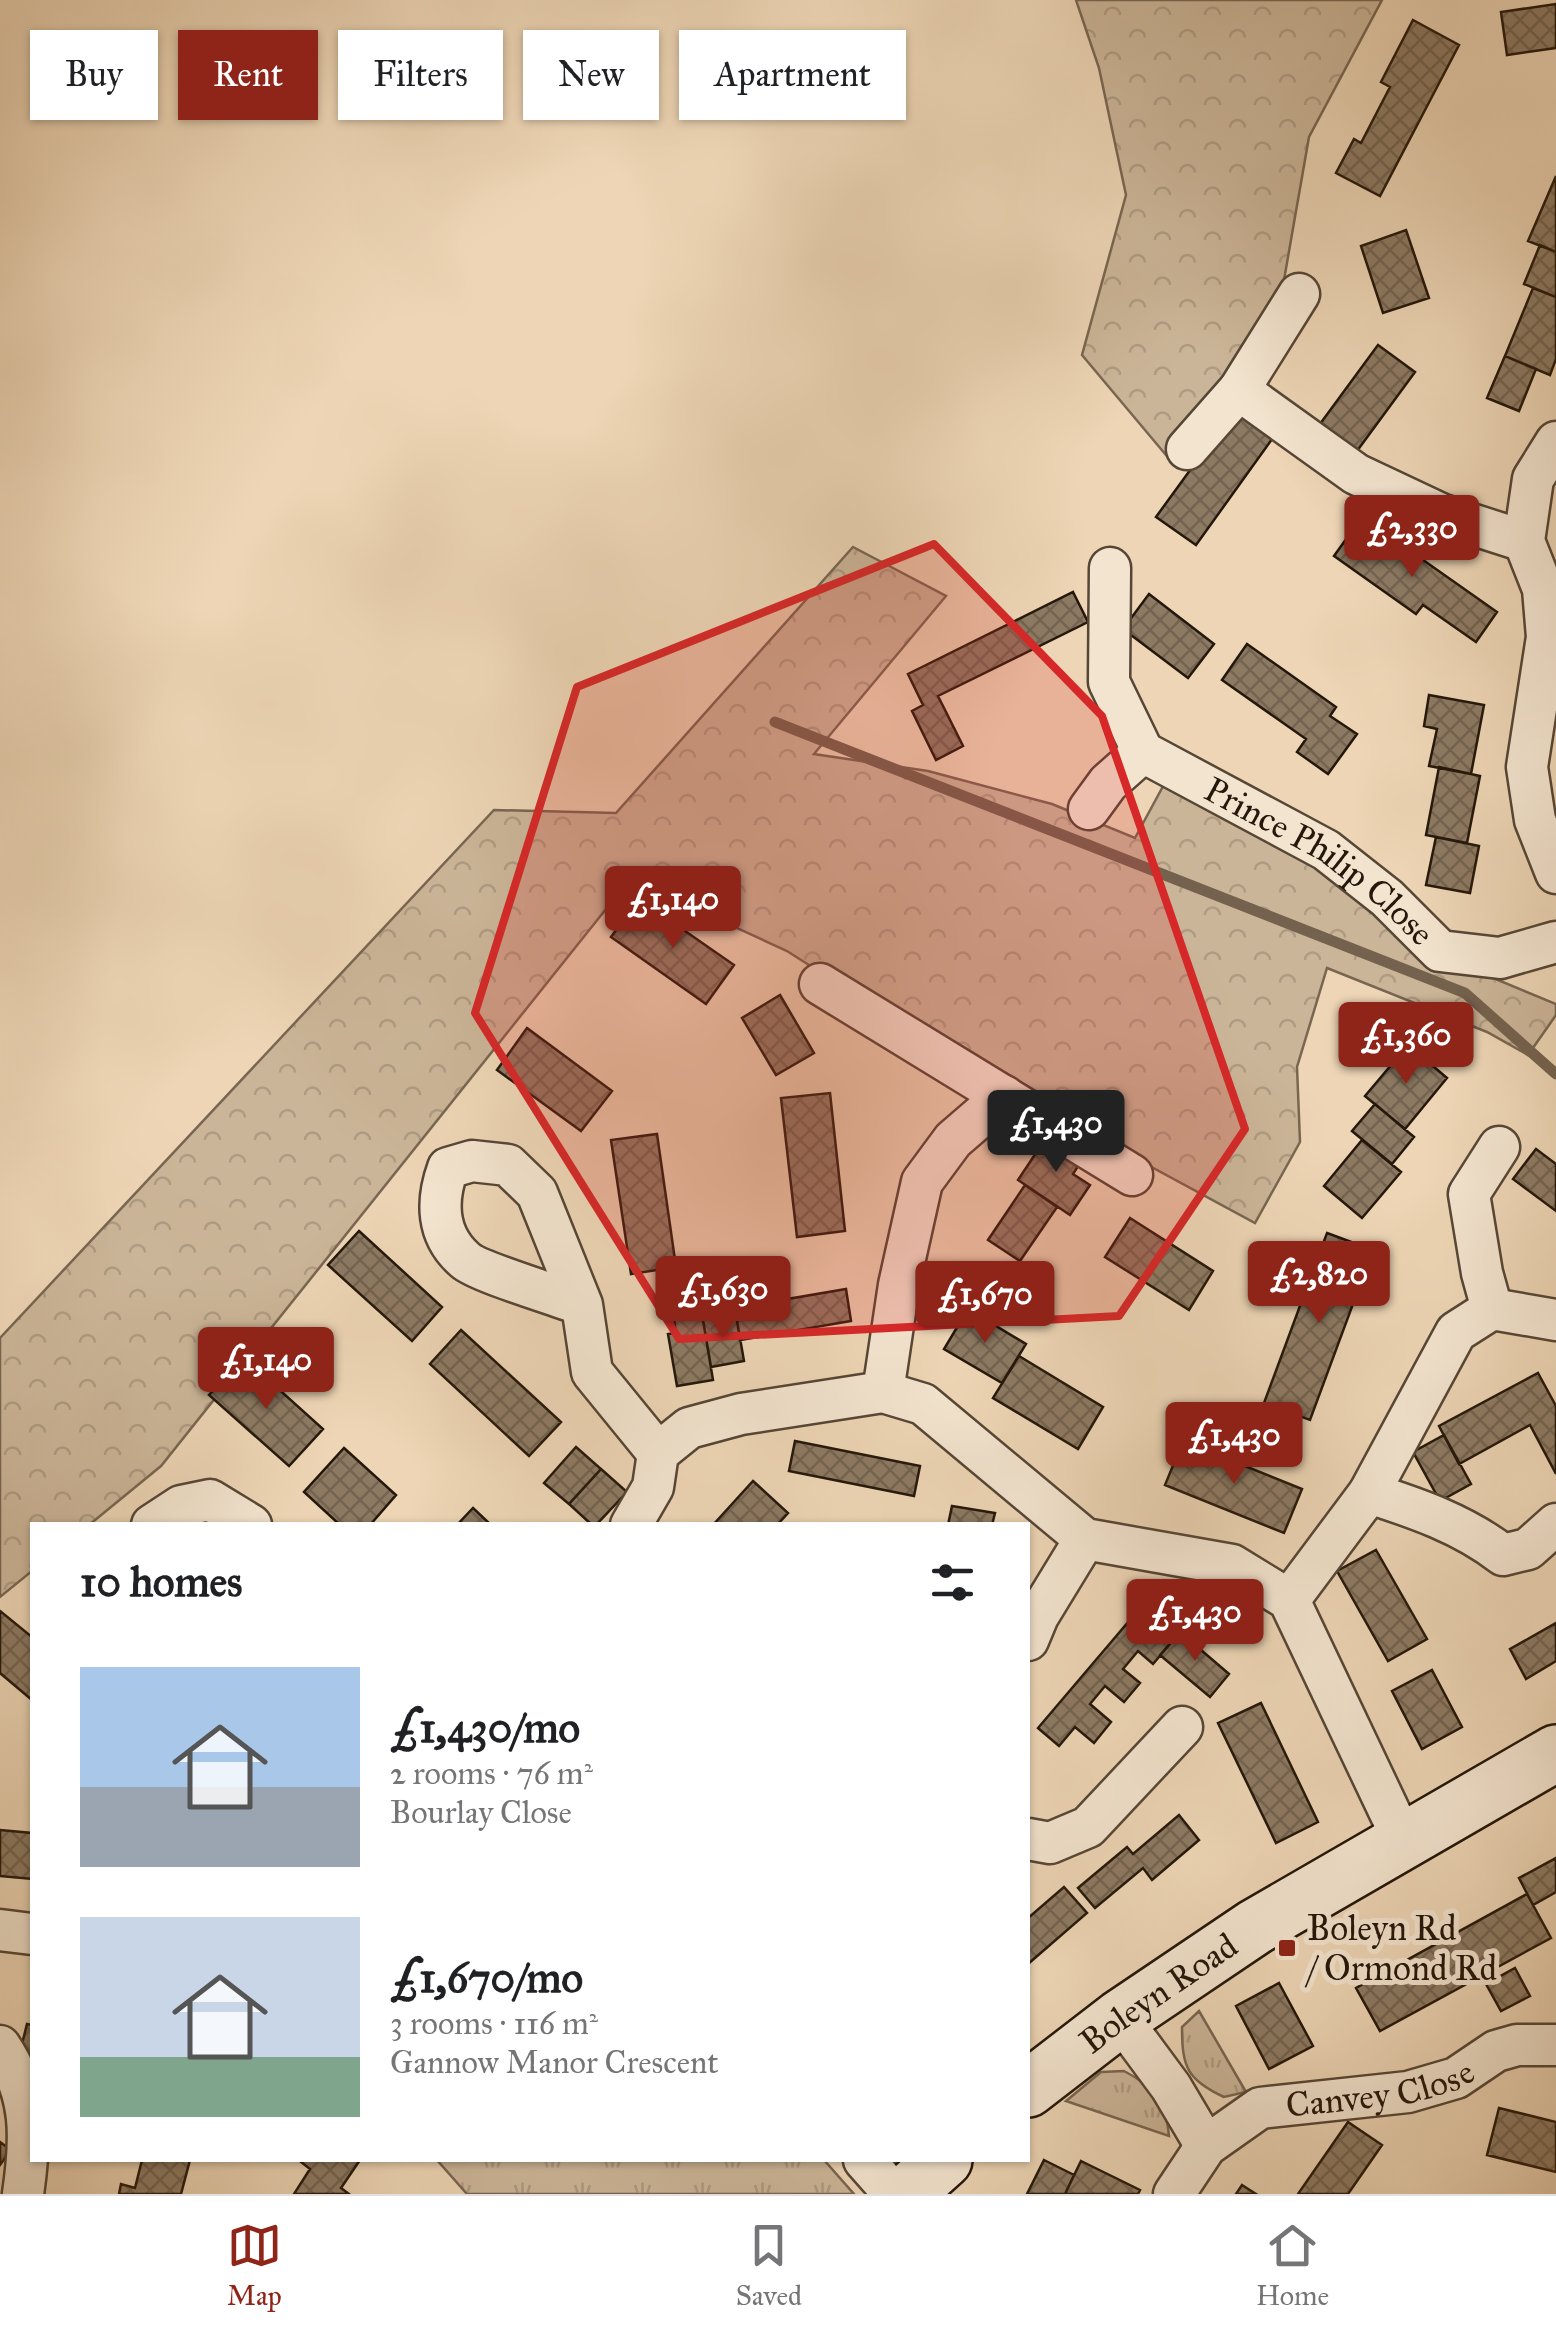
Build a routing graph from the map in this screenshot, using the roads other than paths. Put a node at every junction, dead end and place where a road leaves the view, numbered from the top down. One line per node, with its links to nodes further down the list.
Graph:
1 (1300, 294): 2 (street)
2 (1239, 390): 4 (street); 5 (street)
3 (1556, 442): 5 (street)
4 (1187, 449)
5 (1524, 541): 9 (street)
6 (1110, 568): 7 (street)
7 (1142, 752): 8 (street); 10 (street, Prince Philip Close)
8 (1089, 809)
9 (1556, 873)
10 (1556, 942)
11 (820, 984): 12 (street)
12 (1004, 1096): 14 (street); 18 (street)
13 (1499, 1147): 16 (street)
14 (1132, 1175)
15 (582, 1304): 19 (street)
16 (1492, 1309): 17 (street); 20 (street)
17 (1556, 1320)
18 (883, 1392): 19 (street); 25 (street)
19 (658, 1454): 23 (street)
20 (1369, 1493): 24 (street); 26 (street)
21 (156, 1522): 22 (street)
22 (246, 1522)
23 (633, 1522)
24 (1556, 1524)
25 (1084, 1539): 26 (street); 27 (street)
26 (1289, 1600): 31 (street)
27 (1030, 1635)
28 (1182, 1727): 30 (street)
29 (1556, 1753): 31 (street, Boleyn Road)
30 (1030, 1839)
31 (1403, 1840): 34 (street, Boleyn Road)
32 (0, 1930): 33 (street)
33 (30, 1934)
34 (1120, 2018): 37 (street, Boleyn Road); 38 (street)
35 (1556, 2045): 38 (street, Canvey Close)
36 (0, 2046): 41 (street)
37 (1030, 2087)
38 (1206, 2146): 44 (street)
39 (866, 2162): 42 (street)
40 (942, 2162): 43 (street)
41 (23, 2194)
42 (894, 2194)
43 (906, 2194)
44 (1174, 2194)

